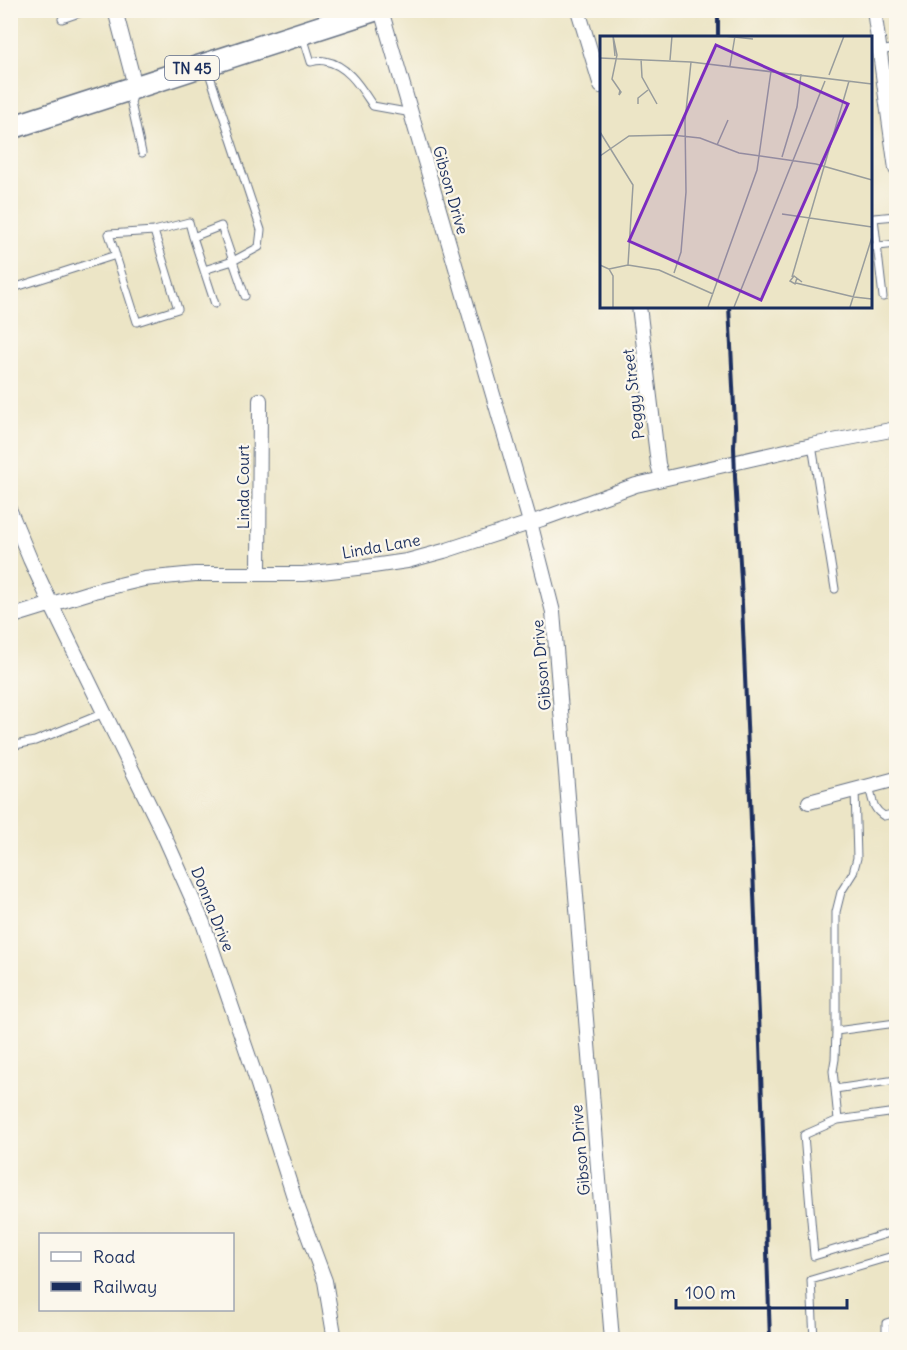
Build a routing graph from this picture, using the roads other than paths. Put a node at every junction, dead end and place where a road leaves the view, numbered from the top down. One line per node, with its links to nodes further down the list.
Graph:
1 (88, 10): 7 (lane)
2 (115, 10): 13 (street)
3 (374, 10): 8 (main road, TN 45)
4 (381, 10): 14 (street, Gibson Drive)
5 (578, 10): 12 (street)
6 (874, 10): 10 (street)
7 (62, 19)
8 (302, 33): 11 (main road, TN 45); 14 (lane)
9 (897, 48): 10 (lane)
10 (880, 51): 17 (street)
11 (206, 64): 13 (main road, TN 45); 24 (lane)
12 (600, 83)
13 (135, 87): 15 (main road, TN 45); 16 (lane)
14 (412, 113): 36 (street, Gibson Drive)
15 (10, 128)
16 (142, 153)
17 (897, 169)
18 (897, 216): 22 (lane)
19 (154, 231): 20 (lane); 23 (lane); 23 (lane)
20 (193, 237): 24 (lane); 25 (lane)
21 (897, 244): 22 (lane)
22 (874, 247): 28 (lane)
23 (116, 255): 26 (lane)
24 (233, 261): 25 (lane); 27 (lane)
25 (204, 270): 29 (lane)
26 (10, 290)
27 (245, 296)
28 (883, 297)
29 (215, 304)
30 (639, 308): 34 (street, Peggy Street)
31 (260, 400): 37 (street, Linda Court)
32 (897, 429): 33 (street, Linda Lane)
33 (812, 445): 34 (street, Linda Lane); 38 (lane)
34 (662, 478): 36 (street, Linda Lane)
35 (10, 511): 39 (street, Donna Drive)
36 (530, 522): 37 (street, Linda Lane); 58 (street, Gibson Drive)
37 (259, 574): 39 (street, Linda Lane)
38 (835, 589)
39 (51, 604): 40 (street, Linda Lane); 41 (street, Donna Drive)
40 (10, 616)
41 (104, 713): 42 (lane); 57 (street, Donna Drive)
42 (10, 746)
43 (897, 779): 44 (street)
44 (869, 787): 45 (street); 47 (lane)
45 (855, 790): 46 (street); 49 (lane)
46 (809, 802)
47 (897, 813)
48 (897, 1023): 49 (lane)
49 (836, 1031): 51 (lane)
50 (896, 1082): 51 (lane)
51 (835, 1089): 53 (lane)
52 (897, 1112): 53 (lane)
53 (838, 1120): 54 (lane)
54 (897, 1231)
55 (897, 1255): 59 (lane)
56 (897, 1320): 60 (lane)
57 (335, 1340)
58 (612, 1340)
59 (814, 1340)
60 (886, 1340)

